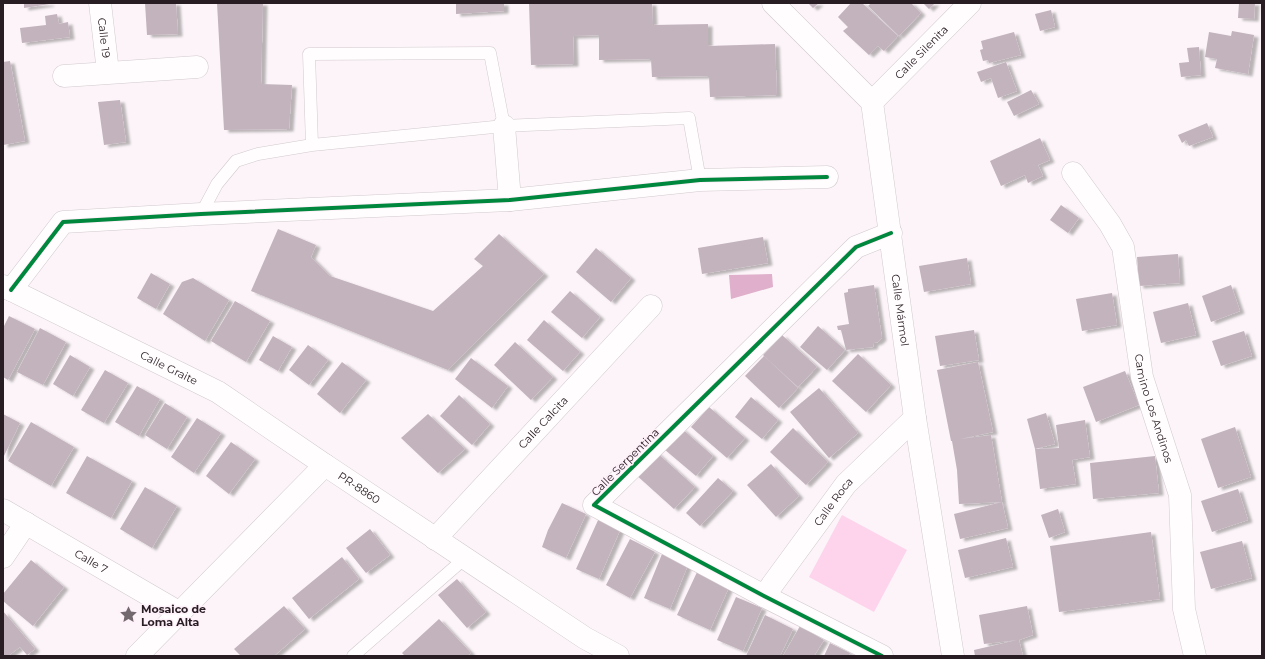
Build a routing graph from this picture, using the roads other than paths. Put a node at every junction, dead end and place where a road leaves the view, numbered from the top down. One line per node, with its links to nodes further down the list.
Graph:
1 (100, 3): 5 (street, Calle 19)
2 (773, 3): 7 (street)
3 (970, 3): 7 (street, Calle Silenita)
4 (197, 66): 5 (street)
5 (108, 72): 6 (street)
6 (64, 76)
7 (872, 102): 15 (street, Calle Mármol)
8 (504, 126): 9 (lane); 9 (lane); 12 (lane); 13 (street)
9 (312, 145): 14 (lane)
10 (1073, 173): 32 (street, Camino Los Andinos)
11 (827, 177): 12 (street)
12 (700, 180): 13 (street)
13 (510, 200): 14 (street)
14 (201, 214): 16 (street)
15 (890, 233): 18 (street, Calle Mármol); 25 (street, Calle Serpentina)
16 (7, 288): 19 (street, Calle Graite)
17 (651, 306): 22 (street, Calle Calcita)
18 (915, 418): 25 (street, Calle Roca); 31 (street, Calle Mármol)
19 (325, 465): 22 (street, PR-8860 / PR-8860); 26 (street)
20 (3, 510): 21 (street, Calle 7)
21 (26, 523): 23 (street); 26 (street, Calle 7)
22 (435, 539): 24 (street, PR-8860 / PR-8860)
23 (3, 557)
24 (464, 559): 28 (lane); 29 (street, PR-8860 / PR-8860)
25 (764, 596): 30 (street, Calle Serpentina)
26 (180, 613): 27 (street)
27 (137, 656)
28 (353, 656)
29 (618, 656)
30 (882, 656)
31 (953, 656)
32 (1195, 656)

